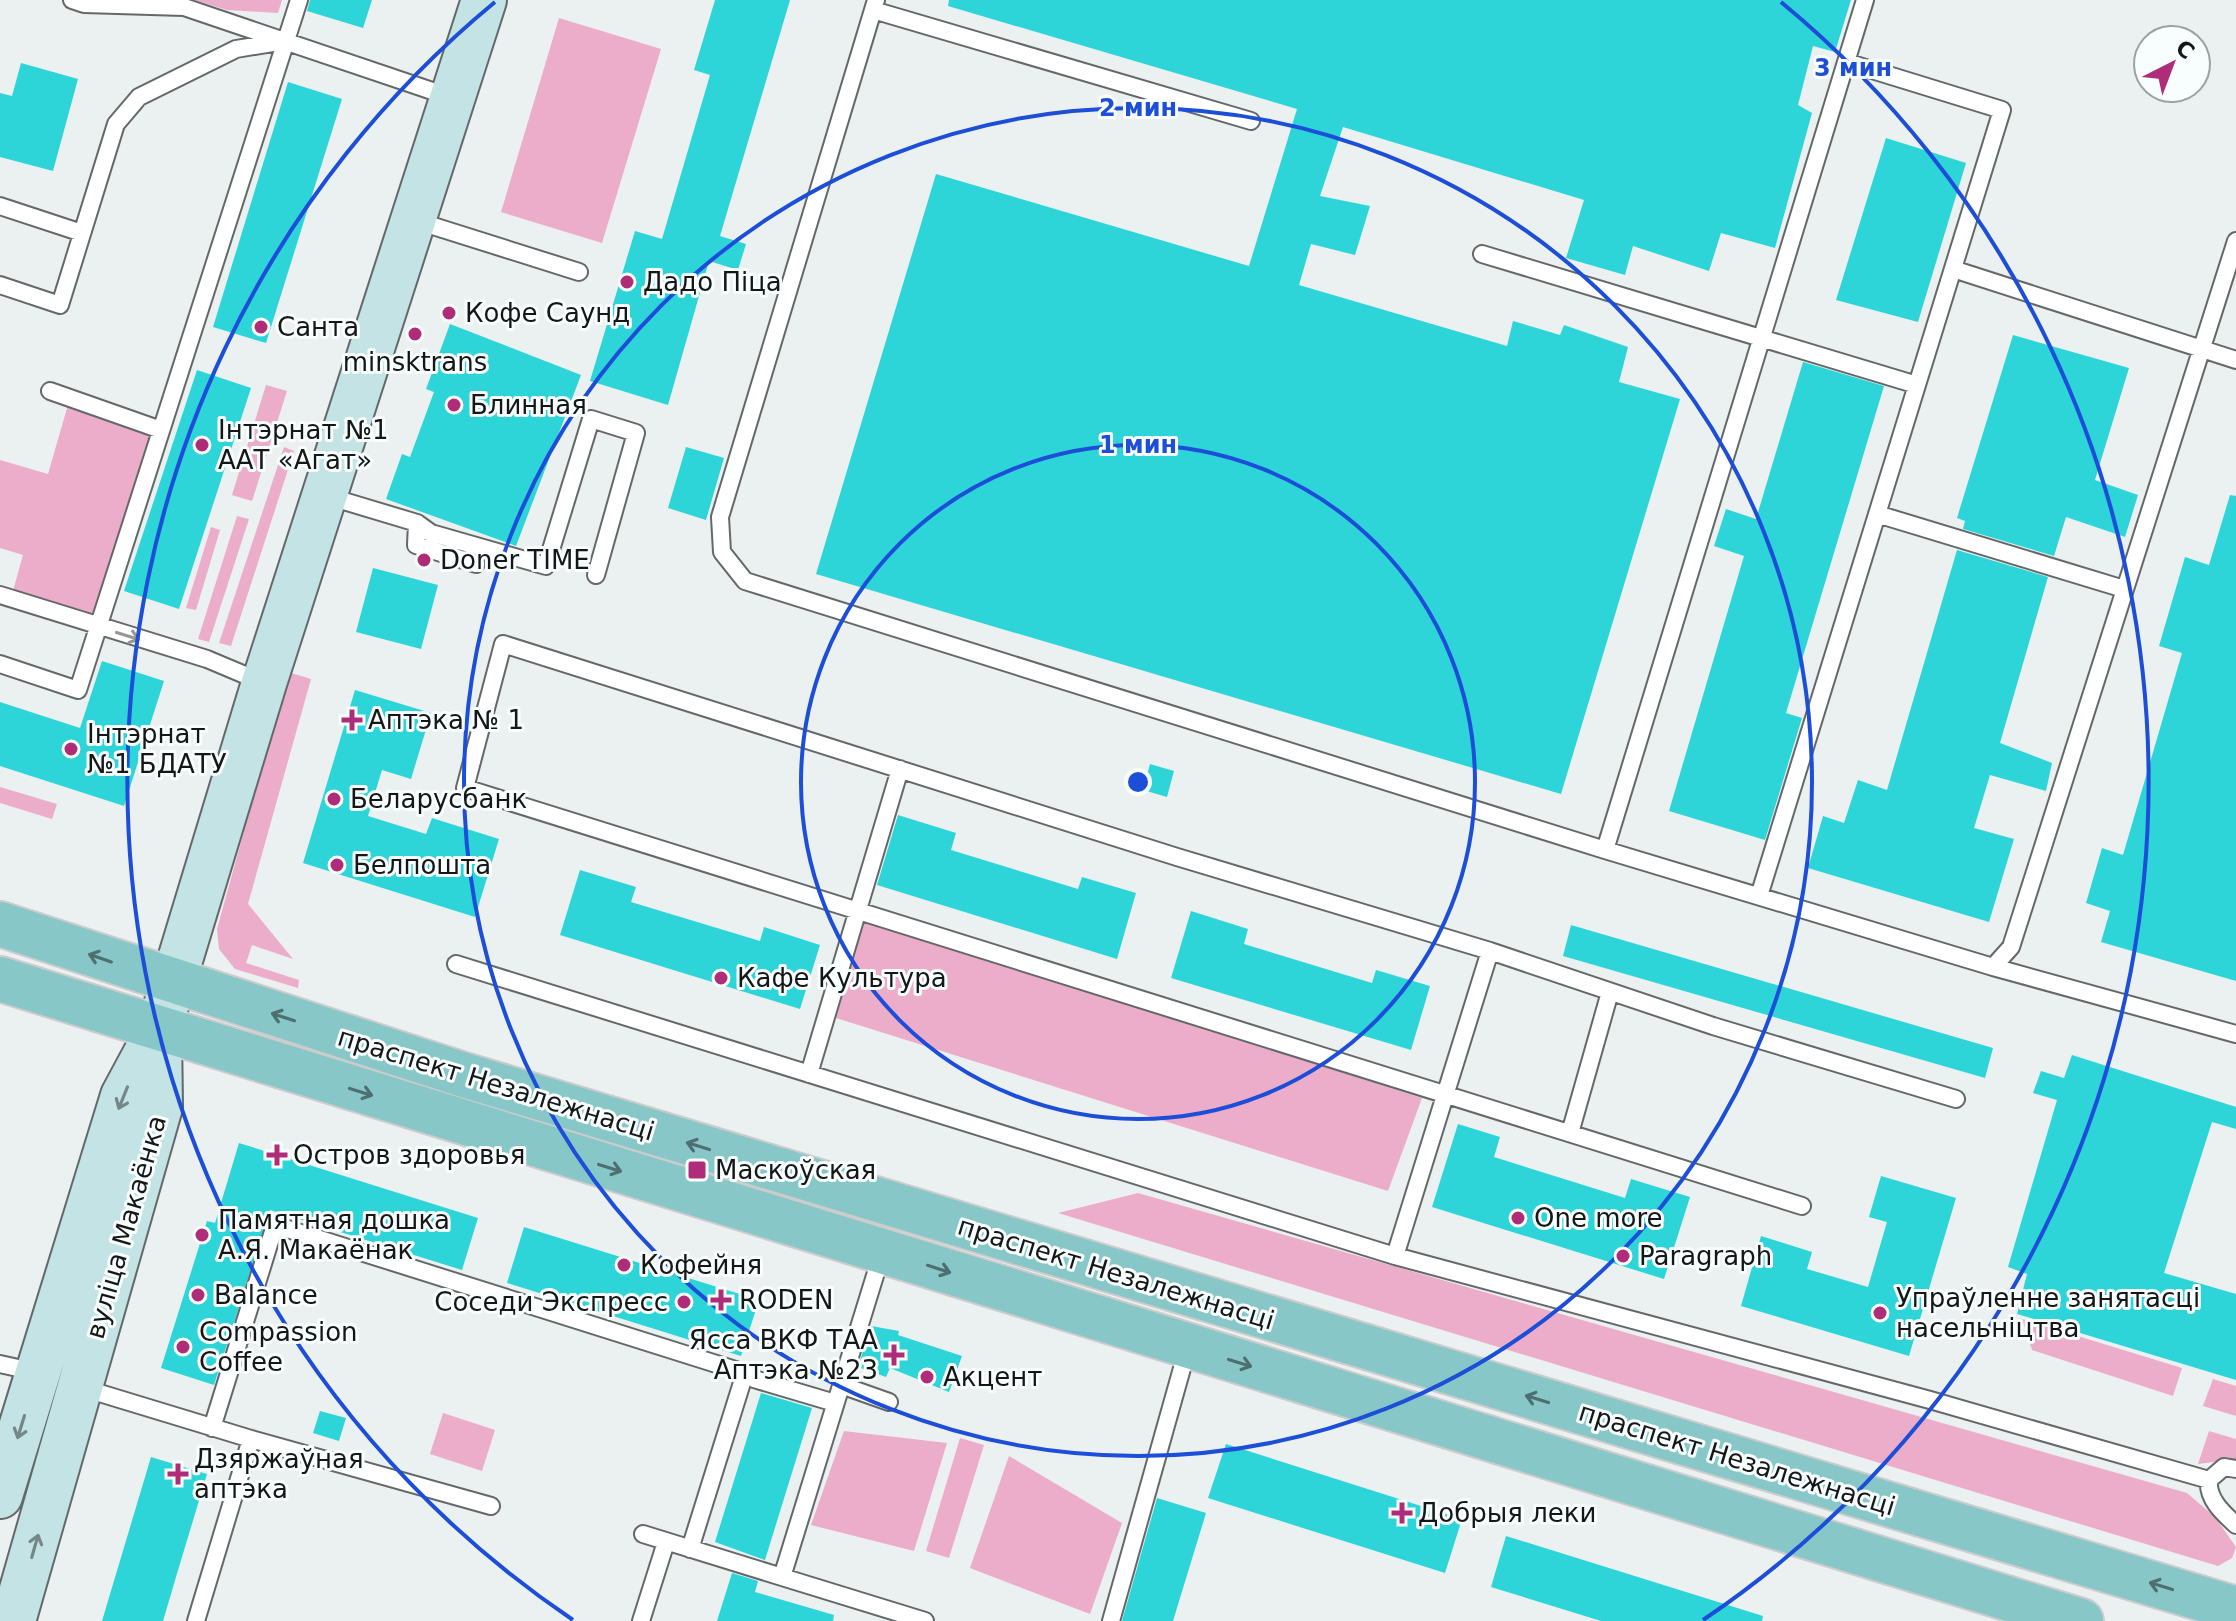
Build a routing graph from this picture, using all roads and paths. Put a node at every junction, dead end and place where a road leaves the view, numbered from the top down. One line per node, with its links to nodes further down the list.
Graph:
1 (72, 0): 5 (lane)
2 (299, 0): 7 (lane)
3 (484, 0): 9 (street)
4 (1865, 0): 8 (lane)
5 (185, 4): 7 (lane)
6 (874, 5): 10 (lane); 36 (lane)
7 (285, 41): 9 (lane); 13 (lane); 24 (lane)
8 (1846, 62): 16 (lane); 19 (lane)
9 (451, 97): 12 (street)
10 (1251, 121)
11 (0, 206): 13 (lane)
12 (412, 219): 17 (lane); 25 (street)
13 (82, 233): 18 (lane)
14 (2236, 241): 20 (lane)
15 (1482, 254): 19 (lane)
16 (1953, 269): 20 (lane); 22 (lane)
17 (579, 272)
18 (0, 285)
19 (1762, 337): 22 (lane); 36 (lane)
20 (2201, 349): 21 (lane); 30 (lane)
21 (2236, 360)
22 (1917, 385): 26 (lane)
23 (50, 391): 24 (lane)
24 (161, 430): 32 (lane)
25 (324, 496): 27 (lane); 34 (street)
26 (1877, 514): 30 (lane); 37 (lane)
27 (417, 523): 28 (lane); 29 (lane)
28 (476, 564)
29 (596, 575)
30 (2124, 589): 42 (lane)
31 (0, 595): 32 (lane)
32 (98, 627): 33 (lane); 34 (lane, one-way to 34)
33 (0, 664)
34 (264, 683): 44 (street)
35 (900, 769): 38 (lane); 38 (lane); 40 (lane)
36 (1605, 850): 37 (lane)
37 (1759, 896): 42 (lane)
38 (857, 909): 48 (lane); 49 (lane)
39 (0, 924): 44 (main road, праспект Незалежнасці, one-way to 39)
40 (1490, 951): 45 (lane); 49 (lane)
41 (456, 964): 48 (lane)
42 (1993, 967): 47 (lane)
43 (0, 979): 46 (main road, праспект Незалежнасці)
44 (174, 982): 46 (street); 73 (main road, праспект Незалежнасці, one-way to 44)
45 (1610, 992): 50 (lane); 51 (lane)
46 (159, 1029): 53 (main road, праспект Незалежнасці, one-way to 53); 56 (street, вуліца Макаёнка, one-way to 56); 59 (street, вуліца Макаёнка)
47 (2236, 1034)
48 (809, 1074): 54 (lane)
49 (1446, 1093): 51 (lane); 54 (lane)
50 (1956, 1099)
51 (1570, 1133): 52 (lane)
52 (1802, 1206)
53 (882, 1251): 55 (main road, праспект Незалежнасці, one-way to 55); 58 (lane)
54 (1395, 1256): 65 (lane)
55 (1188, 1347): 78 (lane); 79 (main road, праспект Незалежнасці, one-way to 79)
56 (19, 1368): 66 (street, вуліца Макаёнка, one-way to 66)
57 (745, 1373): 61 (lane); 62 (lane); 71 (lane)
58 (841, 1385): 60 (lane); 61 (lane)
59 (81, 1387): 62 (lane); 74 (street, вуліца Макаёнка, one-way to 59)
60 (889, 1402)
61 (835, 1403): 72 (lane)
62 (212, 1428): 63 (lane)
63 (251, 1439): 67 (lane); 75 (lane)
64 (2236, 1469): 65 (lane)
65 (2209, 1480): 68 (lane)
66 (0, 1496)
67 (491, 1506)
68 (2236, 1525)
69 (643, 1534): 70 (lane)
70 (666, 1542): 71 (lane); 76 (lane)
71 (690, 1549): 72 (lane)
72 (782, 1577): 77 (lane)
73 (2236, 1609)
74 (13, 1621)
75 (196, 1621)
76 (641, 1621)
77 (925, 1621)
78 (1111, 1621)
79 (2081, 1621)

